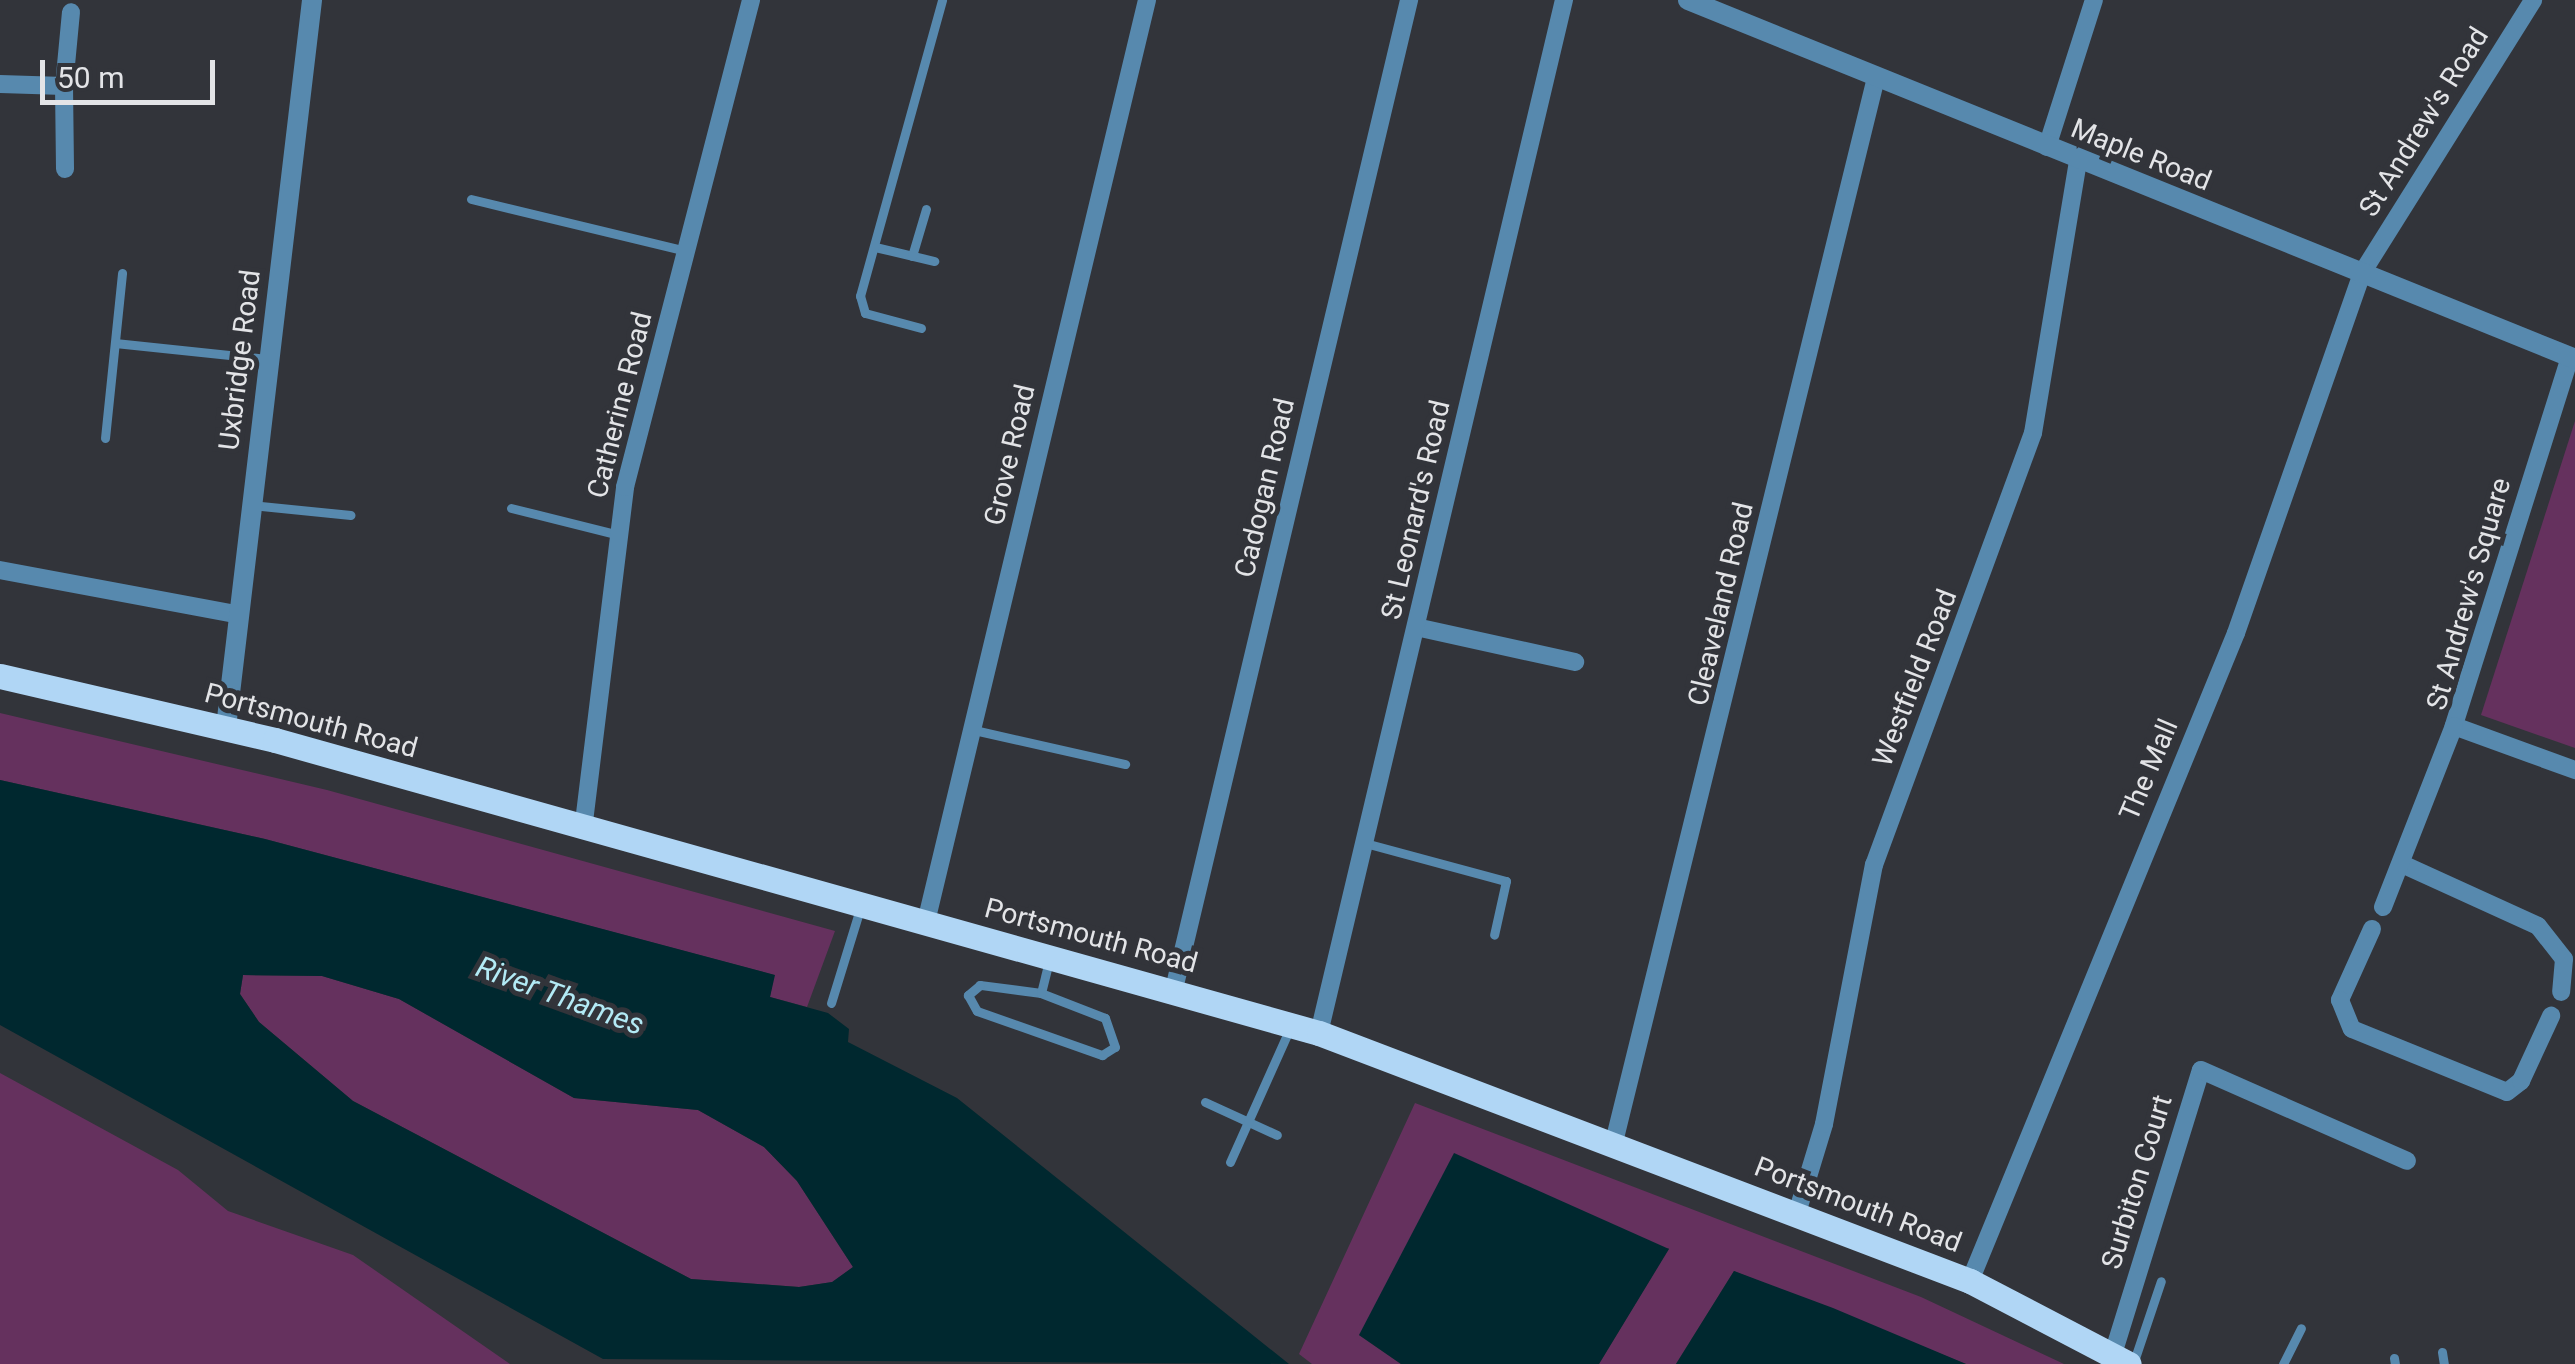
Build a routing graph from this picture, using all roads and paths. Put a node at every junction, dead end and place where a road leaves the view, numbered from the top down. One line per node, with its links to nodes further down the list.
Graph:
1 (312, 0): 27 (street, Uxbridge Road)
2 (752, 0): 20 (street, Catherine Road)
3 (942, 0): 19 (lane)
4 (1146, 0): 41 (street, Grove Road)
5 (1409, 0): 53 (street, Cadogan Road)
6 (1564, 0): 36 (street, St Leonard's Road)
7 (1688, 0): 11 (street, Maple Road)
8 (2094, 0): 14 (street)
9 (2526, 2): 24 (street, St Andrew's Road)
10 (71, 12): 13 (street)
11 (1876, 78): 14 (street, Maple Road); 63 (street, Cleaveland Road)
12 (0, 84): 13 (street)
13 (64, 86): 16 (street)
14 (2047, 147): 15 (street, Maple Road)
15 (2078, 161): 24 (street, Maple Road); 66 (street, Westfield Road)
16 (65, 168)
17 (471, 198): 20 (lane)
18 (926, 209): 21 (lane)
19 (875, 247): 21 (lane); 25 (lane)
20 (686, 251): 33 (street, Catherine Road)
21 (912, 256): 22 (lane)
22 (934, 262)
23 (122, 273): 26 (lane)
24 (2362, 273): 28 (street, Maple Road); 68 (street, The Mall)
25 (921, 328)
26 (116, 343): 27 (lane); 29 (lane)
27 (268, 358): 30 (street, Uxbridge Road)
28 (2572, 358): 39 (street, St Andrew's Square)
29 (104, 438)
30 (249, 505): 32 (lane); 35 (street, Uxbridge Road)
31 (511, 508): 33 (lane)
32 (350, 515)
33 (619, 534): 44 (street, Catherine Road)
34 (0, 570): 35 (street)
35 (236, 614): 40 (street, Uxbridge Road)
36 (1416, 627): 37 (street); 45 (street, St Leonard's Road)
37 (1575, 662)
38 (0, 676): 40 (main road, Portsmouth Road)
39 (2454, 726): 43 (street, St Andrew's Square); 46 (street)
40 (226, 727): 44 (main road, Portsmouth Road)
41 (974, 730): 42 (lane); 49 (street, Grove Road)
42 (1125, 764)
43 (2575, 770)
44 (583, 830): 47 (main road, Portsmouth Road)
45 (1365, 843): 51 (lane); 59 (street, St Leonard's Road)
46 (2402, 864): 48 (street); 55 (street)
47 (861, 906): 49 (main road, Portsmouth Road); 56 (lane)
48 (2383, 907)
49 (926, 922): 52 (main road, Portsmouth Road)
50 (2372, 929): 57 (street)
51 (1494, 934)
52 (1051, 955): 53 (main road, Portsmouth Road); 54 (lane)
53 (1174, 989): 58 (main road, Portsmouth Road)
54 (1041, 992): 54 (lane)
55 (2561, 992)
56 (832, 1003)
57 (2550, 1016)
58 (1291, 1025): 59 (main road, Portsmouth Road); 61 (lane)
59 (1320, 1033): 63 (main road, Portsmouth Road)
60 (1205, 1102): 61 (lane)
61 (1250, 1122): 62 (lane); 65 (lane)
62 (1276, 1135)
63 (1614, 1142): 66 (main road, Portsmouth Road)
64 (2407, 1161): 71 (street, Surbiton Court)
65 (1230, 1162)
66 (1797, 1213): 68 (main road, Portsmouth Road)
67 (2160, 1281): 71 (lane)
68 (1970, 1282): 71 (main road, Portsmouth Road)
69 (2301, 1328): 72 (lane)
70 (2442, 1352): 73 (lane)
71 (2125, 1361)
72 (2283, 1364)
73 (2444, 1364)

